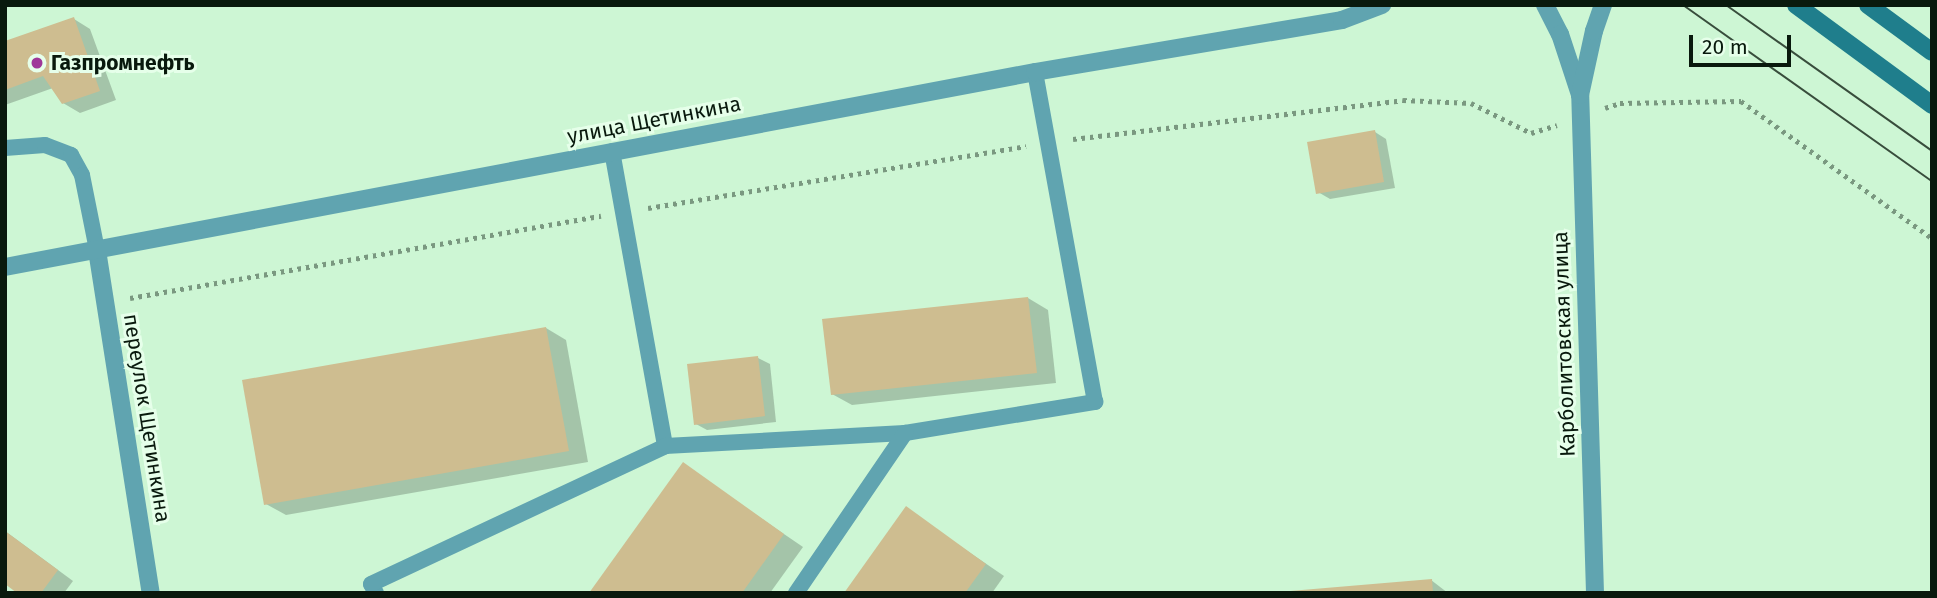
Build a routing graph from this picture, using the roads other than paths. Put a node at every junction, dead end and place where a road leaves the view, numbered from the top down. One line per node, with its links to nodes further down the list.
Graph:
1 (1344, 5): 7 (street)
2 (1382, 5): 7 (street, улица Щетинкина)
3 (1545, 5): 10 (street, Карболитовская улица)
4 (1603, 5): 10 (street, Карболитовская улица)
5 (1796, 5): 11 (main road)
6 (1868, 5): 8 (main road)
7 (1312, 24): 9 (street, улица Щетинкина)
8 (1932, 51)
9 (1035, 72): 13 (street, улица Щетинкина); 16 (lane)
10 (1580, 95): 21 (street, Карболитовская улица)
11 (1932, 105)
12 (5, 148): 14 (lane)
13 (612, 151): 14 (street, улица Щетинкина); 17 (lane)
14 (97, 250): 15 (street, улица Щетинкина); 18 (street, переулок Щетинкина)
15 (5, 267)
16 (905, 433): 17 (lane); 20 (lane)
17 (665, 446): 19 (lane)
18 (151, 593)
19 (376, 593)
20 (796, 593)
21 (1595, 593)

